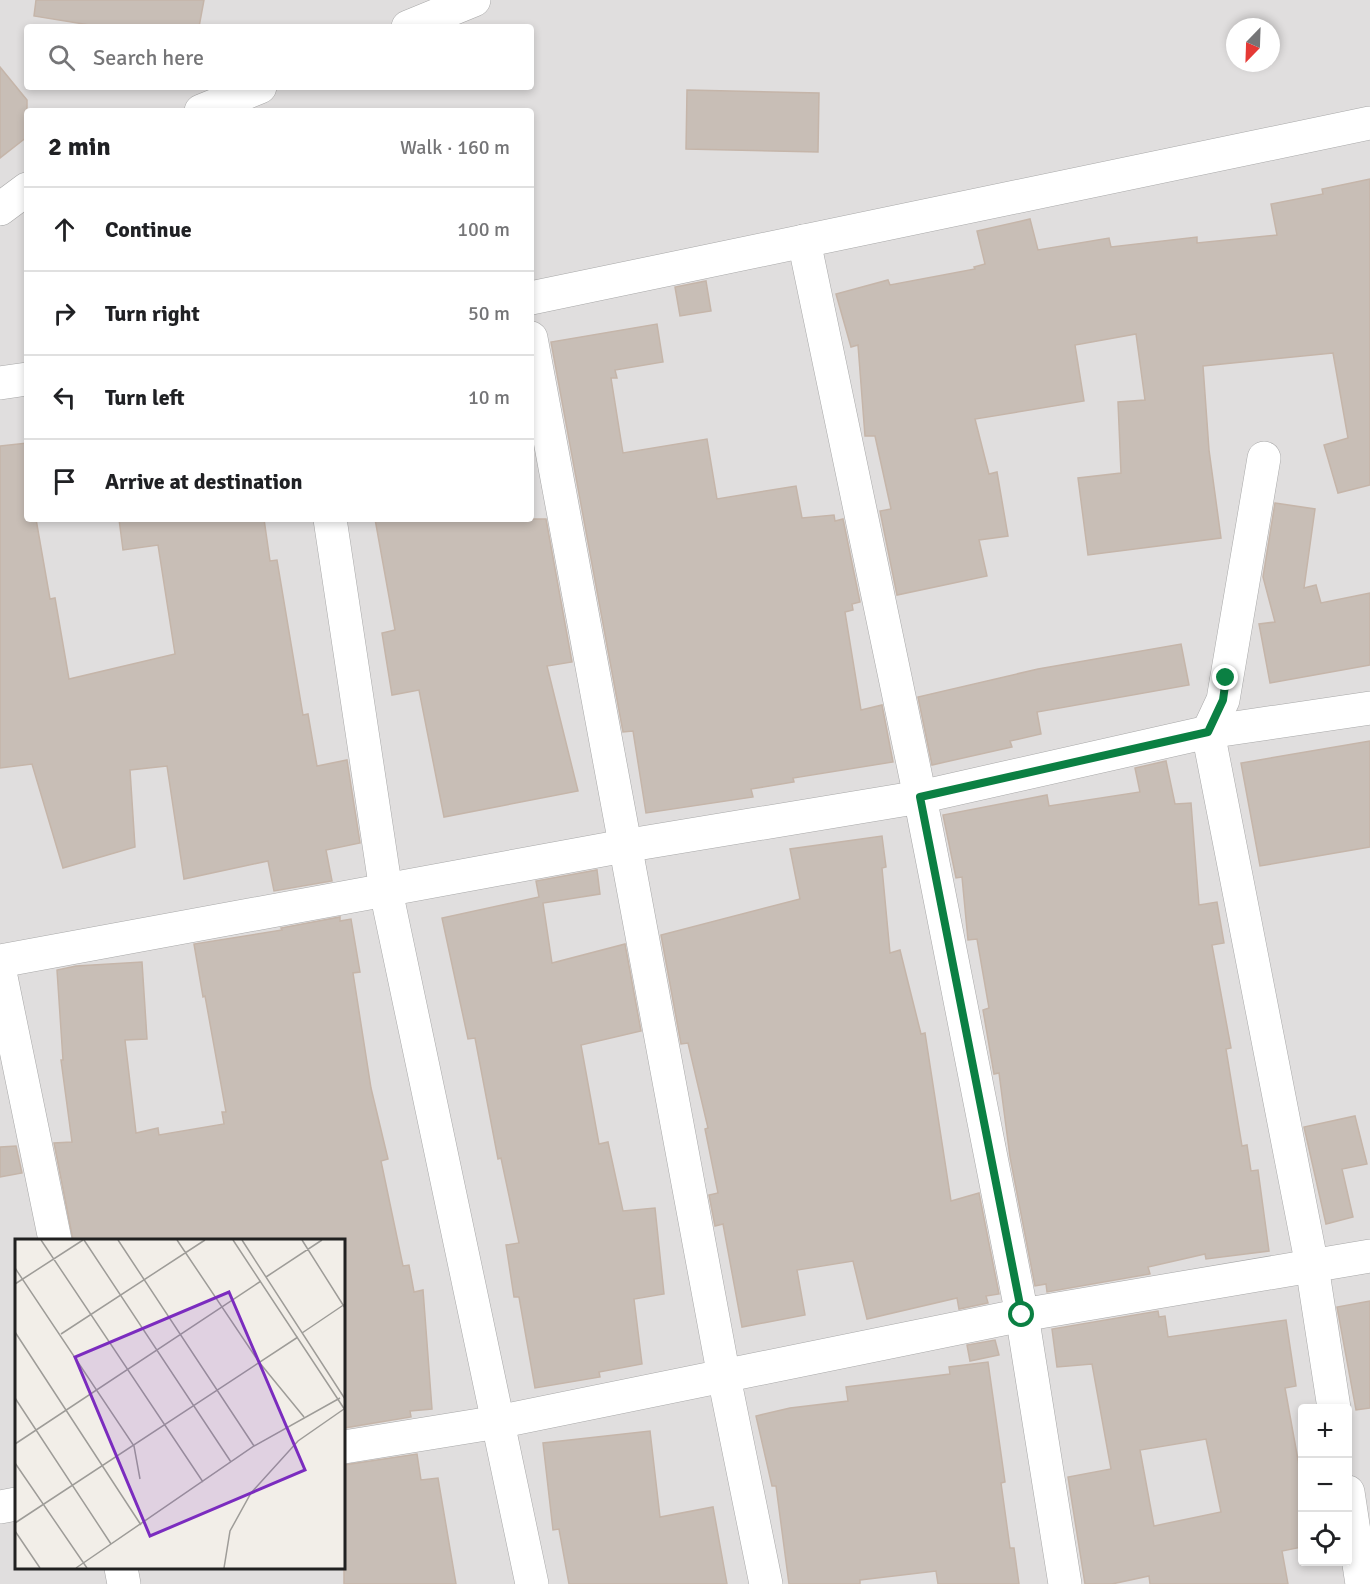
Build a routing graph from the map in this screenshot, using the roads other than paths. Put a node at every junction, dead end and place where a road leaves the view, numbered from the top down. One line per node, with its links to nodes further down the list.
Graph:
1 (474, 0): 2 (street)
2 (415, 24)
3 (253, 90): 4 (street)
4 (208, 108)
5 (1370, 123): 8 (street)
6 (24, 191): 7 (street)
7 (0, 209)
8 (804, 241): 9 (street); 17 (street)
9 (534, 297)
10 (534, 354): 18 (street)
11 (24, 379): 12 (street)
12 (0, 383)
13 (1264, 458): 16 (street)
14 (330, 522): 19 (street)
15 (1370, 708): 16 (street)
16 (1208, 732): 17 (street); 24 (street)
17 (920, 797): 18 (street); 25 (street)
18 (624, 846): 19 (street); 26 (street)
19 (386, 891): 20 (street); 28 (street)
20 (0, 961)
21 (0, 972): 22 (street)
22 (55, 1239)
23 (1370, 1256): 24 (street)
24 (1312, 1266): 25 (street); 27 (street)
25 (1022, 1315): 26 (street); 37 (street)
26 (724, 1377): 28 (street); 36 (street)
27 (1333, 1404)
28 (498, 1422): 29 (street); 35 (street)
29 (345, 1447)
30 (15, 1504): 31 (street)
31 (0, 1507)
32 (1350, 1512): 38 (street)
33 (121, 1569): 34 (street)
34 (124, 1584)
35 (532, 1584)
36 (766, 1584)
37 (1065, 1584)
38 (1362, 1584)

